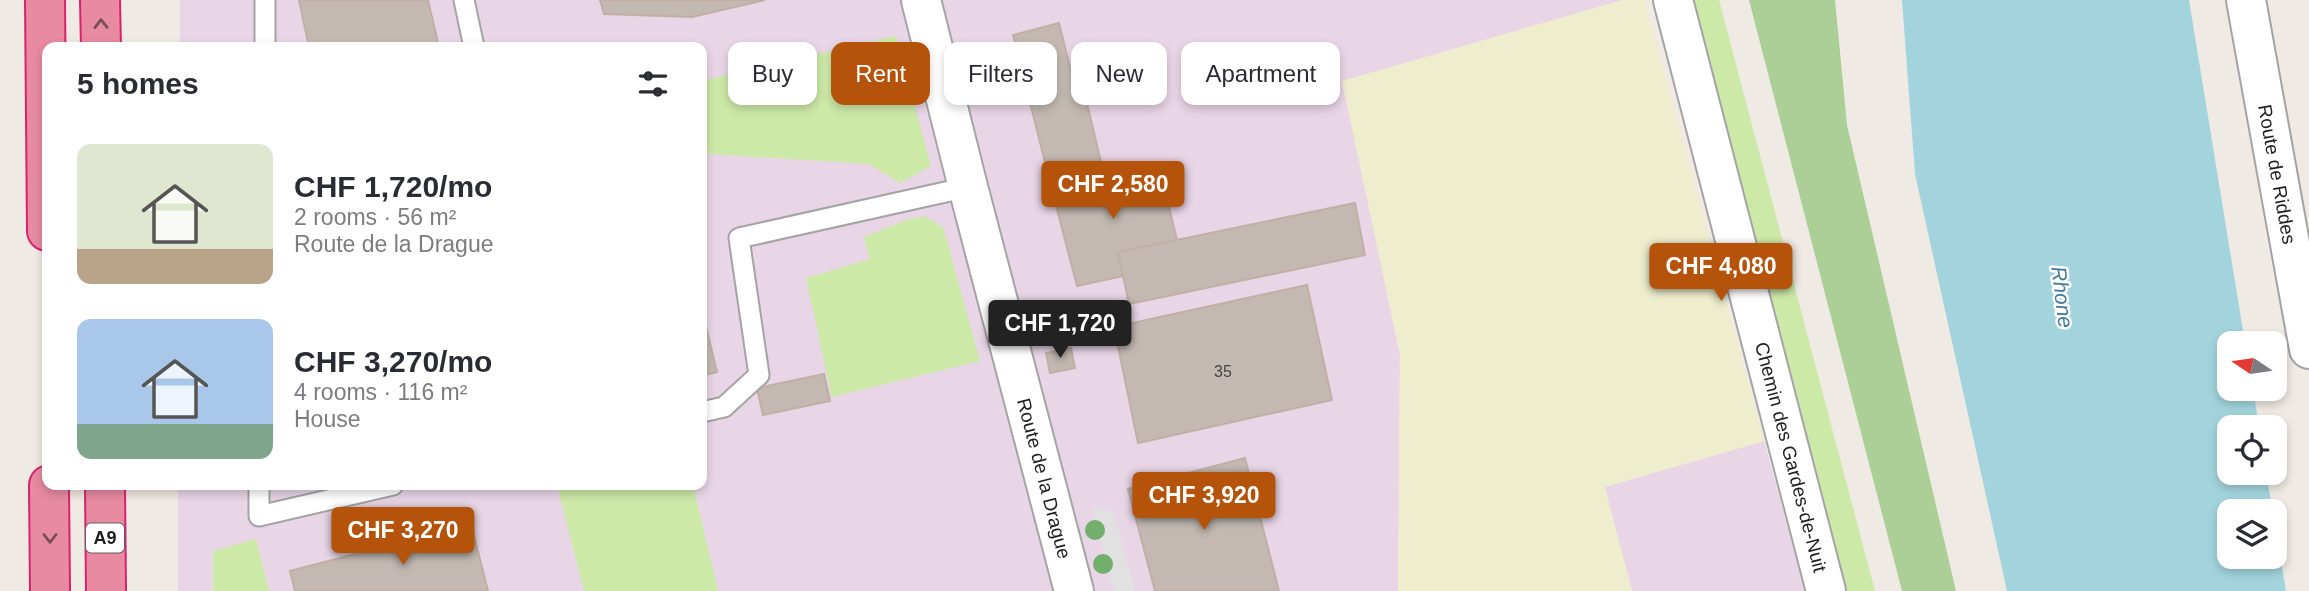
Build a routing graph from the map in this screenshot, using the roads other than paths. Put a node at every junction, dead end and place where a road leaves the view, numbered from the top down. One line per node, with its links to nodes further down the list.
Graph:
1 (45, 0): 8 (highway)
2 (100, 0): 9 (highway, one-way to 2)
3 (265, 0): 10 (lane)
4 (464, 0): 11 (lane)
5 (921, 0): 12 (street, Route de la Drague)
6 (1673, 0): 22 (street, Chemin des Gardes-de-Nuit)
7 (2246, 0): 13 (street, Route de Riddes)
8 (45, 42)
9 (101, 42)
10 (265, 42)
11 (473, 42)
12 (968, 187): 14 (lane); 21 (street, Route de la Drague)
13 (2309, 349)
14 (707, 411)
15 (49, 490): 19 (highway, one-way to 19)
16 (105, 490): 20 (highway, A9)
17 (258, 490): 18 (lane)
18 (372, 490)
19 (50, 591)
20 (106, 591)
21 (1074, 591)
22 (1825, 591)

